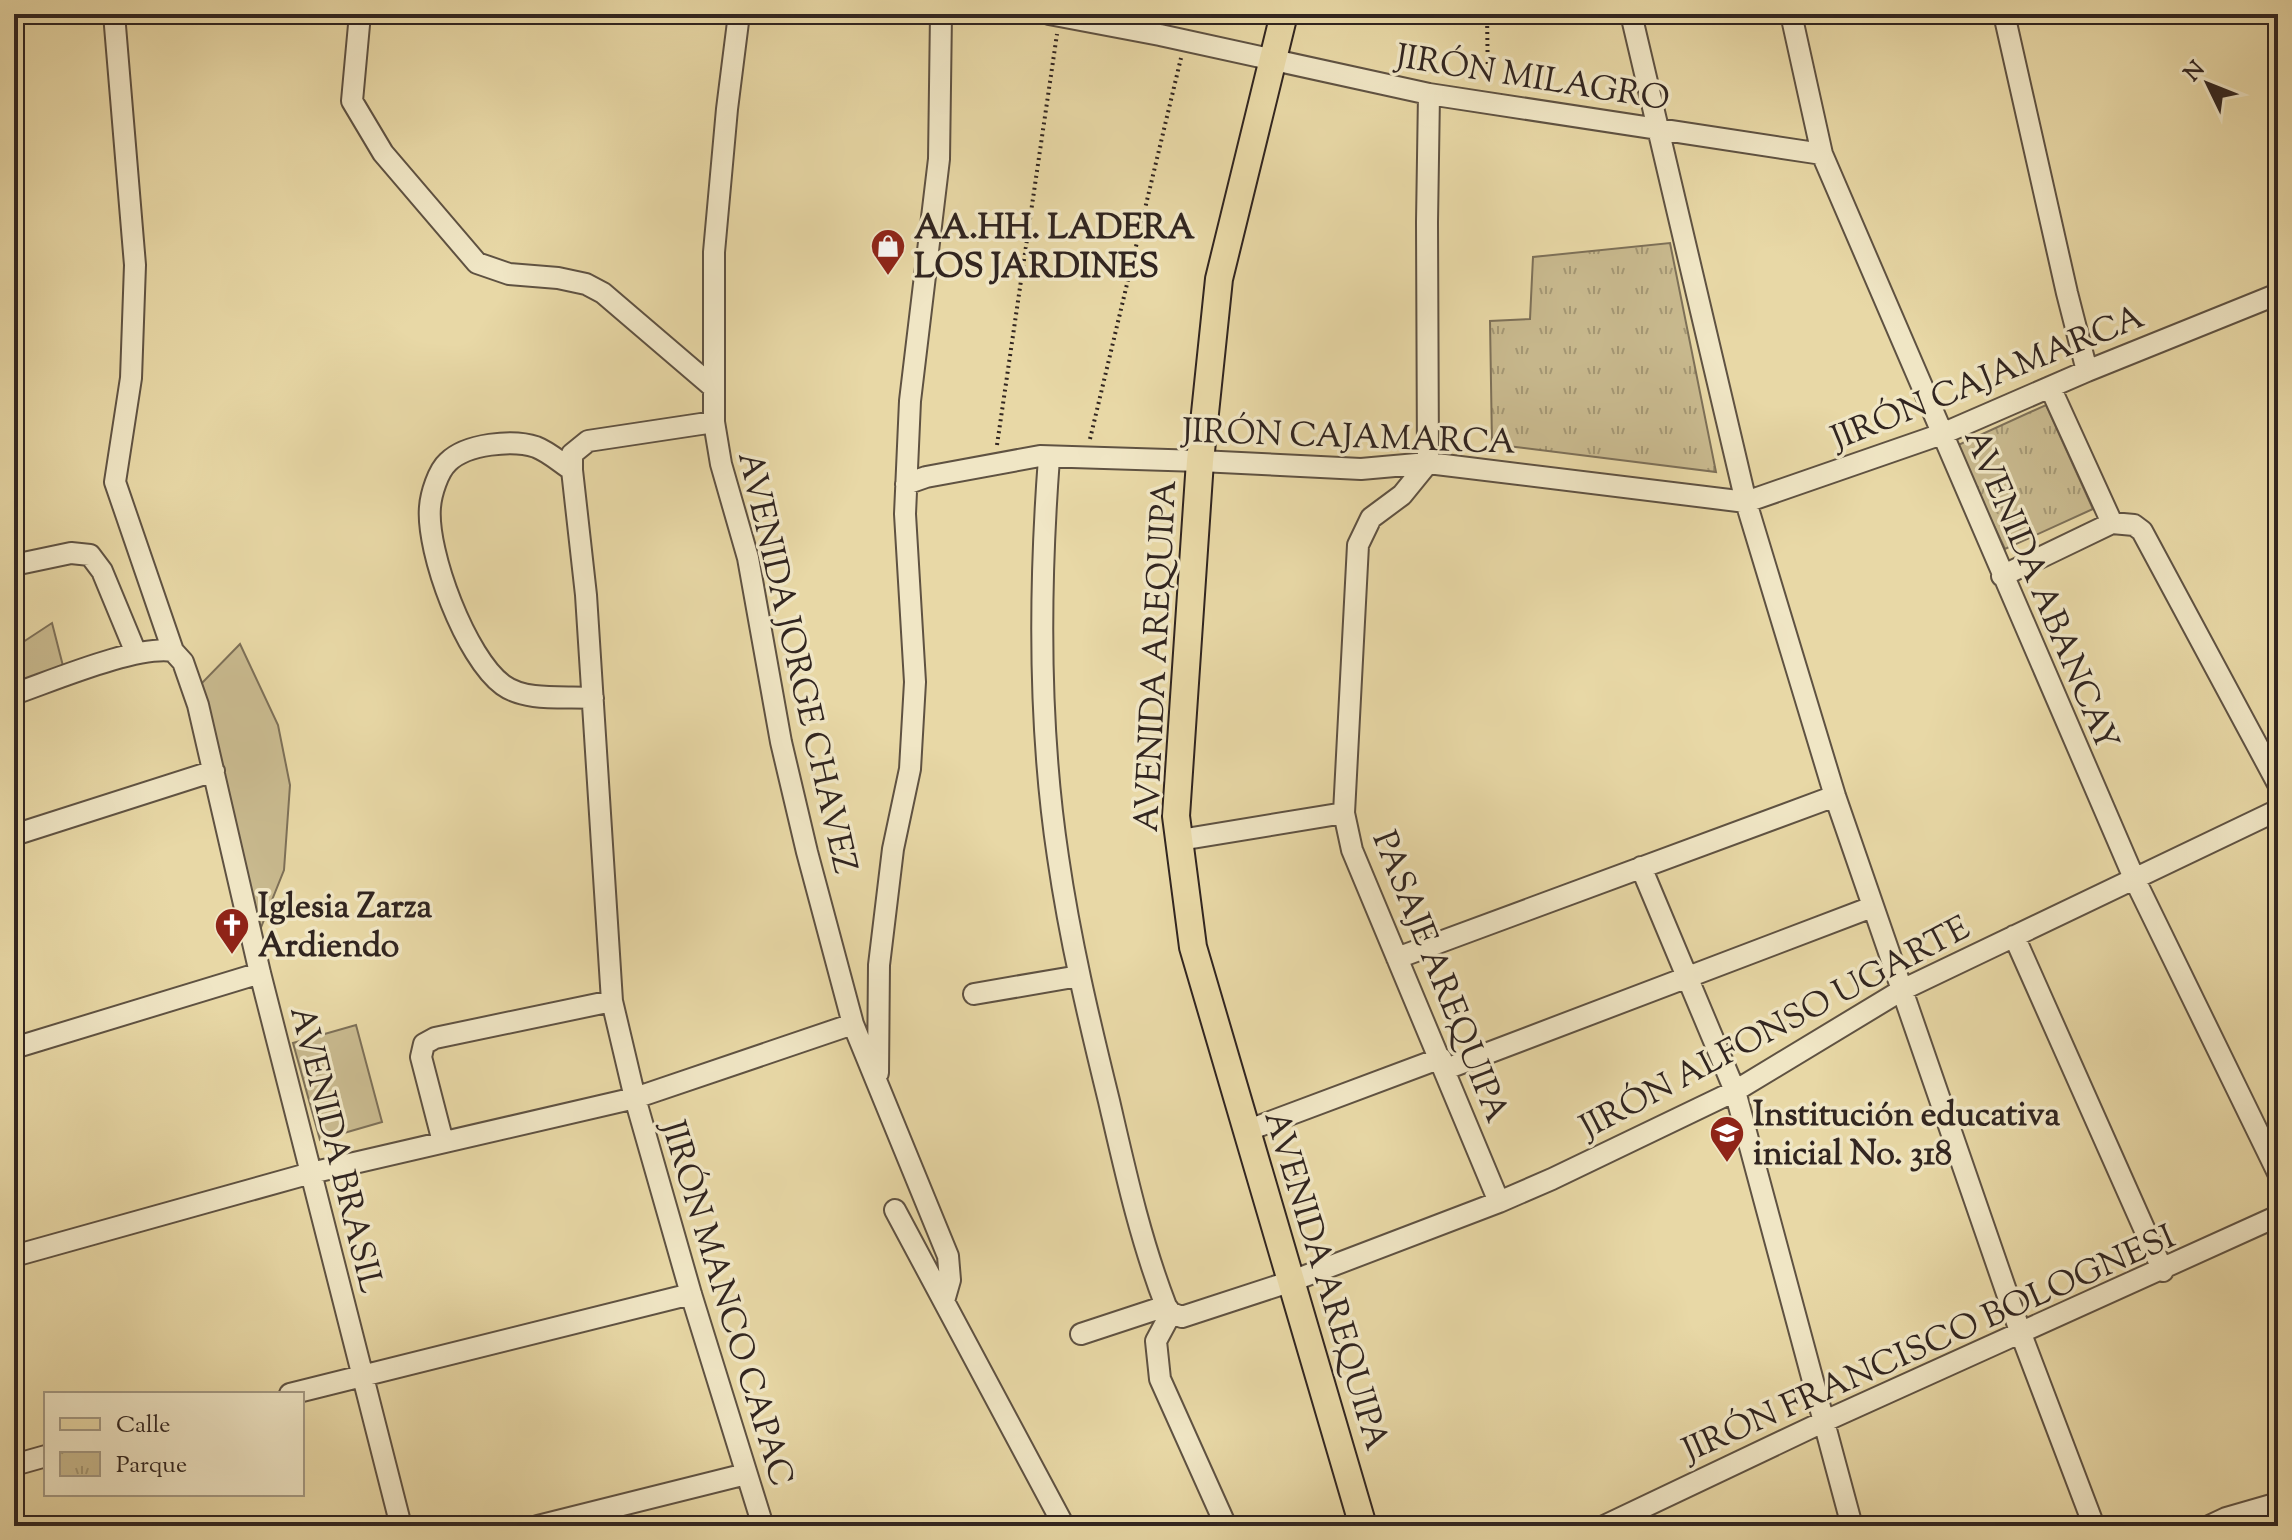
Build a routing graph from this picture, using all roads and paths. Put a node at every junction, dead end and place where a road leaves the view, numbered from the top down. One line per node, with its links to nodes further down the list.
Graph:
1 (114, 14): 34 (street, AVENIDA BRASIL)
2 (360, 14): 20 (street)
3 (739, 14): 20 (street, AVENIDA JORGE CHAVEZ)
4 (941, 14): 29 (street)
5 (1284, 14): 12 (main road, AVENIDA AREQUIPA)
6 (1487, 14): 14 (path)
7 (1631, 14): 15 (street)
8 (1791, 14): 16 (street, AVENIDA ABANCAY)
9 (2004, 14): 18 (street)
10 (1054, 15): 11 (street, JIRÓN MILAGRO); 27 (path)
11 (1185, 40): 12 (street, JIRÓN MILAGRO); 24 (path)
12 (1273, 61): 13 (street, JIRÓN MILAGRO); 25 (main road, AVENIDA AREQUIPA)
13 (1429, 94): 14 (street, JIRÓN MILAGRO); 26 (street)
14 (1488, 102): 15 (street, JIRÓN MILAGRO)
15 (1659, 128): 16 (street, JIRÓN MILAGRO); 30 (street)
16 (1822, 154): 22 (street, AVENIDA ABANCAY)
17 (2278, 294): 18 (street, JIRÓN CAJAMARCA)
18 (2087, 371): 19 (street, JIRÓN CAJAMARCA)
19 (2050, 387): 22 (street, JIRÓN CAJAMARCA); 31 (street)
20 (714, 388): 21 (street, AVENIDA JORGE CHAVEZ)
21 (714, 422): 28 (street); 56 (street, AVENIDA JORGE CHAVEZ)
22 (1942, 434): 30 (street, JIRÓN CAJAMARCA); 33 (street, AVENIDA ABANCAY)
23 (1049, 458): 24 (street, JIRÓN CAJAMARCA); 27 (street, JIRÓN CAJAMARCA); 52 (street)
24 (1085, 458): 25 (street, JIRÓN CAJAMARCA)
25 (1200, 461): 26 (street, JIRÓN CAJAMARCA); 44 (main road, AVENIDA AREQUIPA)
26 (1428, 463): 30 (street, JIRÓN CAJAMARCA); 42 (street, PASAJE AREQUIPA)
27 (995, 465): 29 (street, JIRÓN CAJAMARCA)
28 (572, 470): 37 (street, JIRÓN MANCO CAPAC); 37 (street)
29 (906, 484): 59 (street)
30 (1746, 502): 40 (street)
31 (2112, 523): 33 (street); 39 (street)
32 (14, 565): 35 (street)
33 (2002, 576): 46 (street, AVENIDA ABANCAY)
34 (173, 651): 35 (street); 38 (street, AVENIDA BRASIL)
35 (136, 653): 36 (street)
36 (14, 694)
37 (593, 698): 55 (street, JIRÓN MANCO CAPAC)
38 (214, 771): 43 (street); 50 (street, AVENIDA BRASIL)
39 (2278, 784)
40 (1835, 796): 45 (street); 47 (street)
41 (2278, 810): 46 (street, JIRÓN ALFONSO UGARTE)
42 (1344, 813): 44 (street); 49 (street, PASAJE AREQUIPA)
43 (14, 835)
44 (1180, 840): 62 (main road, AVENIDA AREQUIPA)
45 (1641, 867): 49 (street); 51 (street)
46 (2134, 878): 48 (street, JIRÓN ALFONSO UGARTE); 65 (street, AVENIDA ABANCAY)
47 (1872, 907): 51 (street); 53 (street)
48 (2014, 936): 53 (street, JIRÓN ALFONSO UGARTE); 70 (street)
49 (1397, 958): 58 (street, PASAJE AREQUIPA)
50 (260, 973): 57 (street); 64 (street, AVENIDA BRASIL)
51 (1689, 975): 58 (street); 60 (street)
52 (1079, 976): 54 (street); 74 (street)
53 (1902, 990): 60 (street, JIRÓN ALFONSO UGARTE); 76 (street)
54 (974, 994)
55 (612, 1001): 61 (street, JIRÓN MANCO CAPAC); 63 (street)
56 (853, 1024): 59 (street, AVENIDA JORGE CHAVEZ); 61 (street)
57 (14, 1048)
58 (1443, 1064): 62 (street); 66 (street, PASAJE AREQUIPA)
59 (878, 1082): 73 (street, AVENIDA JORGE CHAVEZ)
60 (1735, 1091): 66 (street, JIRÓN ALFONSO UGARTE); 79 (street)
61 (635, 1098): 63 (street); 72 (street, JIRÓN MANCO CAPAC)
62 (1246, 1131): 71 (main road, AVENIDA AREQUIPA)
63 (443, 1142): 64 (street)
64 (311, 1173): 69 (street); 77 (street, AVENIDA BRASIL)
65 (2278, 1173)
66 (1499, 1202): 71 (street, JIRÓN ALFONSO UGARTE)
67 (895, 1210): 73 (street)
68 (2278, 1216): 70 (street, JIRÓN FRANCISCO BOLOGNESI)
69 (14, 1256)
70 (2163, 1271): 76 (street, JIRÓN FRANCISCO BOLOGNESI)
71 (1292, 1281): 74 (street, JIRÓN ALFONSO UGARTE); 90 (main road, AVENIDA AREQUIPA)
72 (691, 1294): 77 (street); 82 (street, JIRÓN MANCO CAPAC)
73 (944, 1301): 88 (street)
74 (1168, 1310): 75 (street, JIRÓN ALFONSO UGARTE); 89 (street)
75 (1081, 1334)
76 (2021, 1334): 79 (street, JIRÓN FRANCISCO BOLOGNESI); 93 (street)
77 (362, 1375): 78 (street); 85 (street, AVENIDA BRASIL)
78 (298, 1392)
79 (1825, 1421): 91 (street, JIRÓN FRANCISCO BOLOGNESI); 92 (street)
80 (44, 1457): 81 (street)
81 (14, 1465)
82 (746, 1474): 86 (street); 87 (street, JIRÓN MANCO CAPAC)
83 (2278, 1503): 94 (street)
84 (2278, 1519): 95 (street)
85 (401, 1526)
86 (538, 1526)
87 (763, 1526)
88 (1064, 1526)
89 (1226, 1526)
90 (1363, 1526)
91 (1604, 1526)
92 (1852, 1526)
93 (2094, 1526)
94 (2209, 1526)
95 (2273, 1526)

